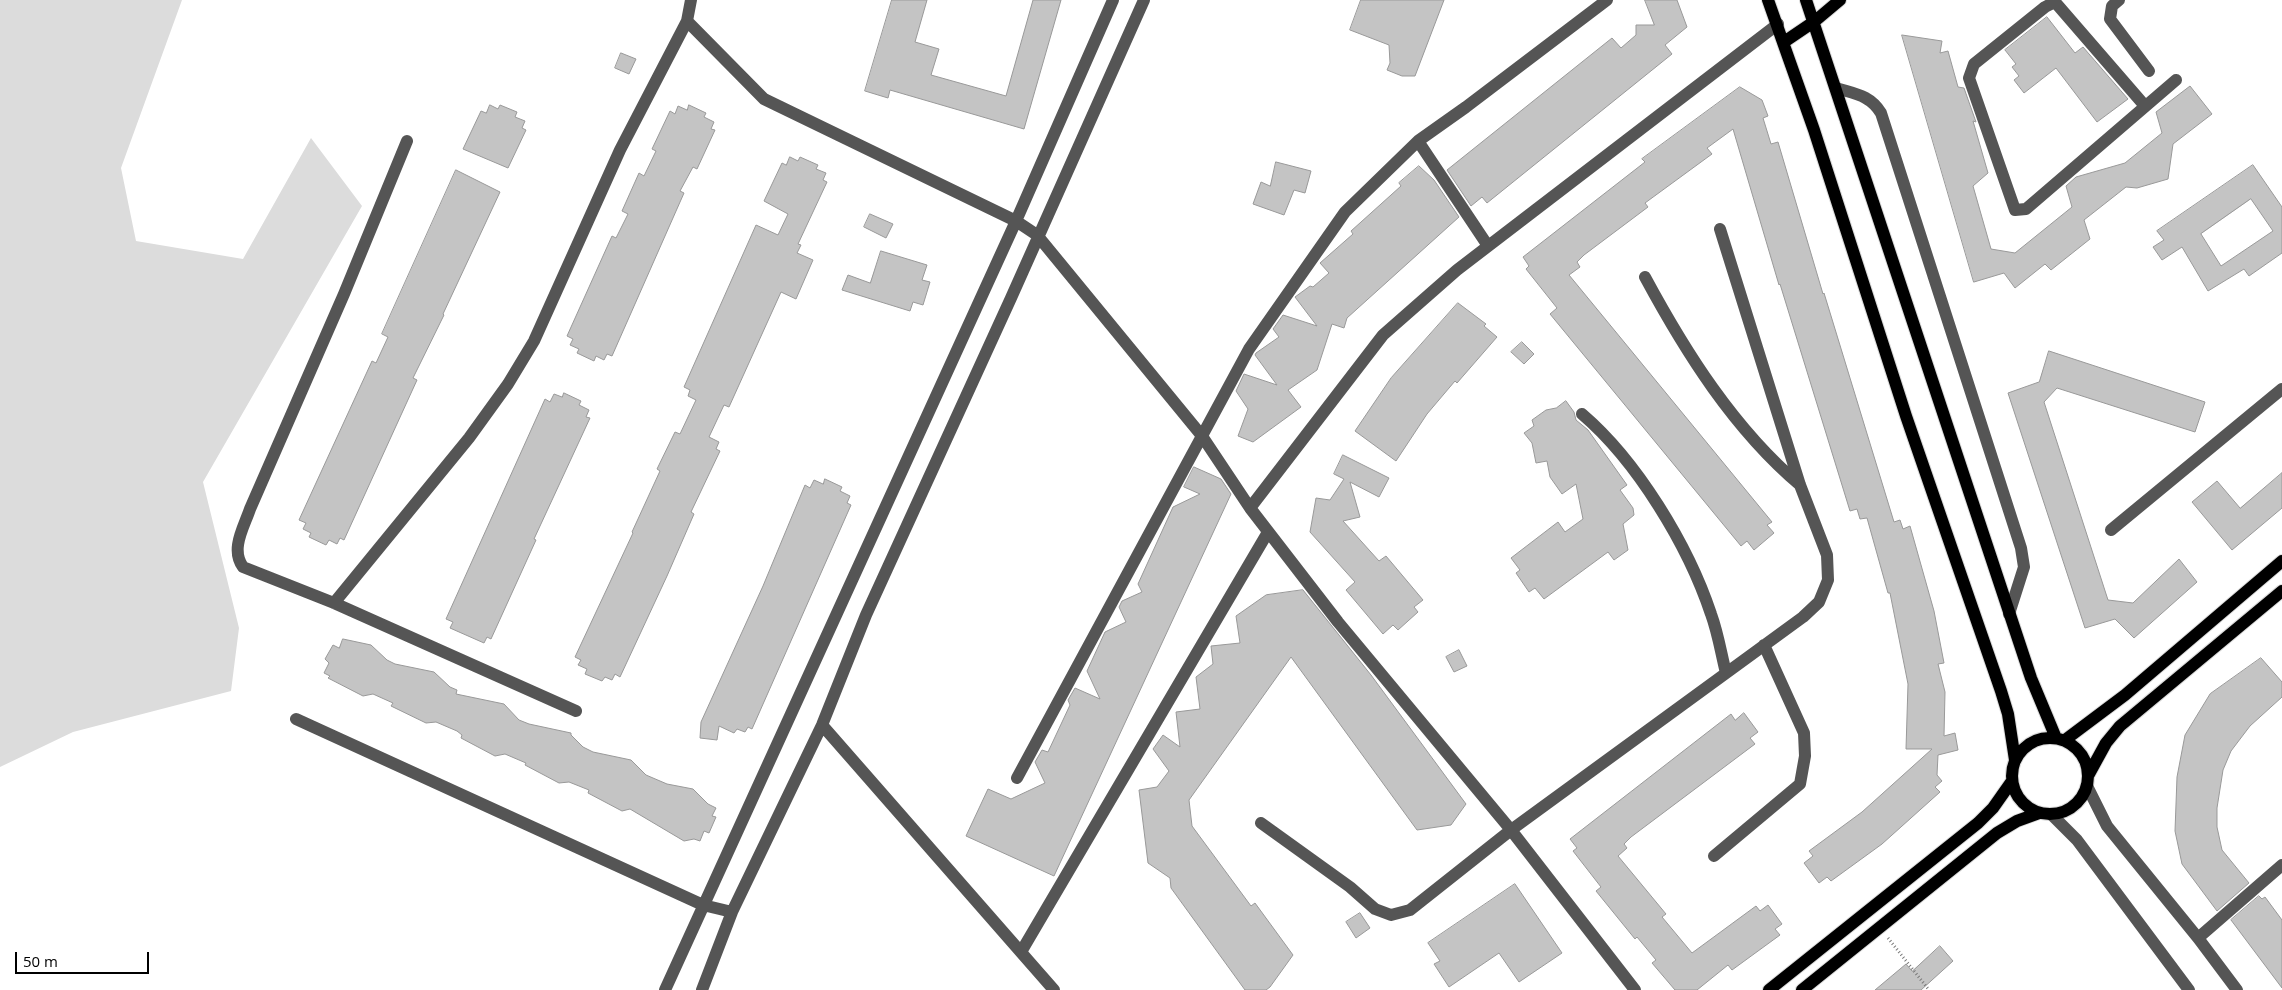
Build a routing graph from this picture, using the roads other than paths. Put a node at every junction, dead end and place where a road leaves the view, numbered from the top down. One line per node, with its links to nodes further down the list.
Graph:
1 (691, 0): 10 (street)
2 (1113, 0): 20 (street)
3 (1144, 0): 22 (street)
4 (1607, 0): 18 (street)
5 (1768, 0): 12 (main road)
6 (1806, 0): 11 (main road)
7 (1840, 0): 11 (main road)
8 (2118, 0): 14 (street)
9 (2041, 4): 17 (street); 17 (street)
10 (687, 21): 20 (street); 34 (street)
11 (1815, 21): 13 (main road); 16 (main road)
12 (1778, 24): 13 (main road); 23 (street)
13 (1784, 42): 42 (main road)
14 (2149, 71)
15 (2176, 80): 17 (street)
16 (1836, 88): 35 (main road); 35 (street)
17 (2145, 106)
18 (1418, 140): 23 (street); 27 (street)
19 (406, 141): 34 (street)
20 (1016, 221): 22 (street); 51 (street)
21 (1720, 229): 28 (street)
22 (1037, 236): 27 (street); 40 (street)
23 (1488, 246): 29 (street)
24 (1646, 277): 28 (street)
25 (2282, 389): 30 (street)
26 (1582, 414): 37 (street)
27 (1202, 436): 29 (street); 43 (street)
28 (1800, 485): 36 (street)
29 (1250, 508): 31 (street)
30 (2111, 530)
31 (1268, 532): 48 (street); 54 (street)
32 (2282, 561): 41 (main road)
33 (2282, 591): 44 (main road)
34 (334, 603): 38 (street)
35 (2009, 614): 41 (main road)
36 (1764, 646): 37 (street); 49 (street)
37 (1726, 673): 48 (street)
38 (576, 711)
39 (296, 719): 51 (street)
40 (822, 725): 52 (street); 54 (street)
41 (2061, 739): 42 (main road); 44 (main road)
42 (2015, 760): 45 (main road)
43 (1017, 778)
44 (2088, 780): 46 (main road); 53 (street)
45 (2012, 781): 46 (main road); 59 (main road)
46 (2045, 814): 60 (main road); 61 (street)
47 (1261, 823): 48 (street)
48 (1511, 830): 58 (street)
49 (1714, 856)
50 (2282, 865): 53 (street)
51 (703, 905): 52 (street); 55 (street)
52 (732, 912): 56 (street)
53 (2198, 938): 62 (street)
54 (1021, 952): 57 (street)
55 (665, 990)
56 (702, 990)
57 (1054, 990)
58 (1635, 990)
59 (1769, 990)
60 (1802, 990)
61 (2189, 990)
62 (2237, 990)

